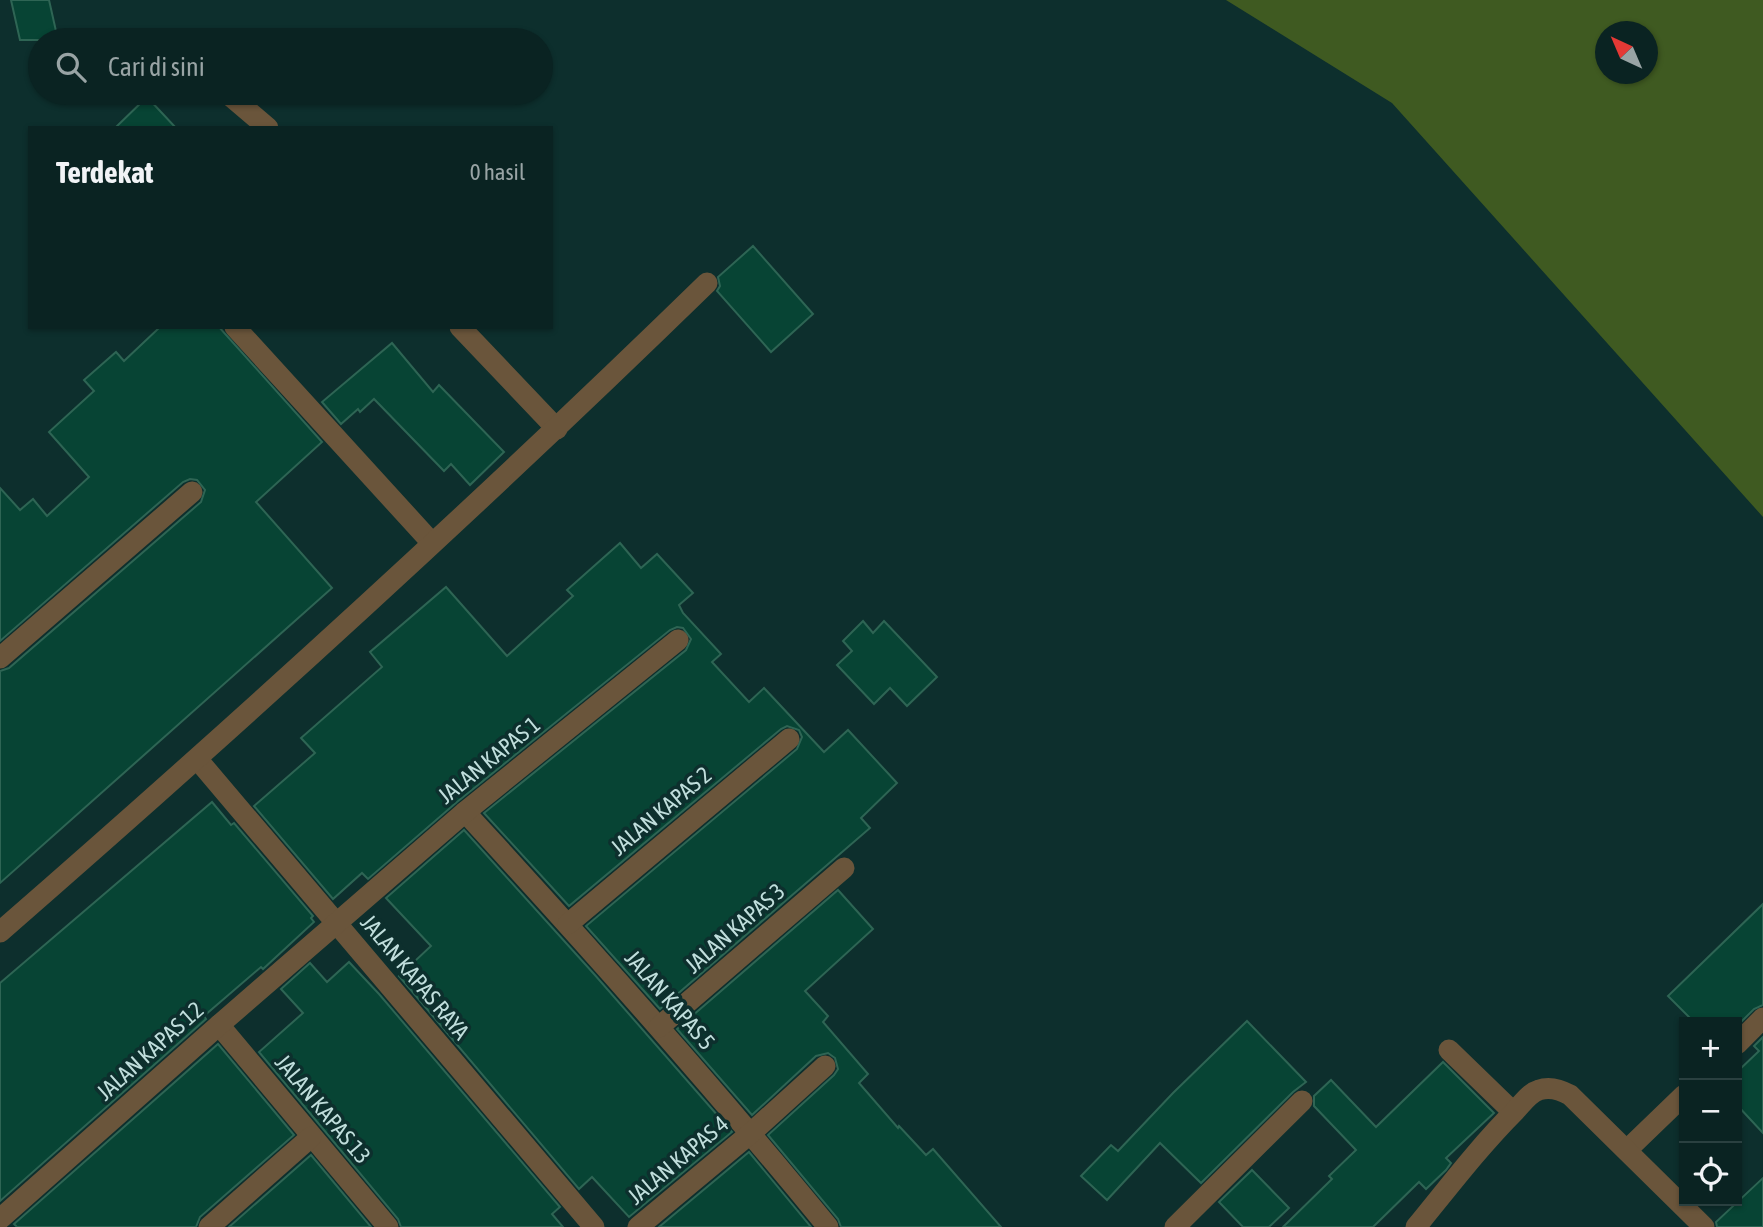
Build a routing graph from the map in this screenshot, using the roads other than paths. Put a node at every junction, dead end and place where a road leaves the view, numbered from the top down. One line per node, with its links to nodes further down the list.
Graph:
1 (241, 105): 2 (street)
2 (266, 126)
3 (708, 282): 6 (street)
4 (238, 329): 8 (street)
5 (462, 329): 6 (street)
6 (557, 429): 8 (street)
7 (192, 492): 10 (street)
8 (432, 543): 12 (street)
9 (678, 640): 13 (street, JALAN KAPAS 1)
10 (0, 658)
11 (789, 739): 16 (street, JALAN KAPAS 2)
12 (198, 760): 15 (street, JALAN KAPAS RAYA); 17 (street)
13 (465, 812): 15 (street, JALAN KAPAS 1); 16 (street, JALAN KAPAS 5)
14 (844, 868): 20 (street, JALAN KAPAS 3)
15 (335, 924): 19 (street, JALAN KAPAS 12); 34 (street, JALAN KAPAS RAYA)
16 (568, 924): 20 (street, JALAN KAPAS 5)
17 (0, 932)
18 (1763, 1018): 21 (street)
19 (219, 1025): 28 (street, JALAN KAPAS 13); 30 (street, JALAN KAPAS 12)
20 (659, 1027): 27 (street, JALAN KAPAS 5)
21 (1742, 1039)
22 (1449, 1050): 26 (street)
23 (825, 1066): 27 (street, JALAN KAPAS 4)
24 (1679, 1100): 29 (street)
25 (1302, 1101): 37 (street)
26 (1513, 1112): 29 (street); 38 (street)
27 (751, 1133): 35 (street, JALAN KAPAS 4); 36 (street, JALAN KAPAS 5)
28 (311, 1137): 32 (street); 33 (street, JALAN KAPAS 13)
29 (1627, 1150): 39 (street)
30 (0, 1221): 31 (street)
31 (4, 1227)
32 (209, 1227)
33 (388, 1227)
34 (594, 1227)
35 (638, 1227)
36 (828, 1227)
37 (1175, 1227)
38 (1416, 1227)
39 (1704, 1227)

